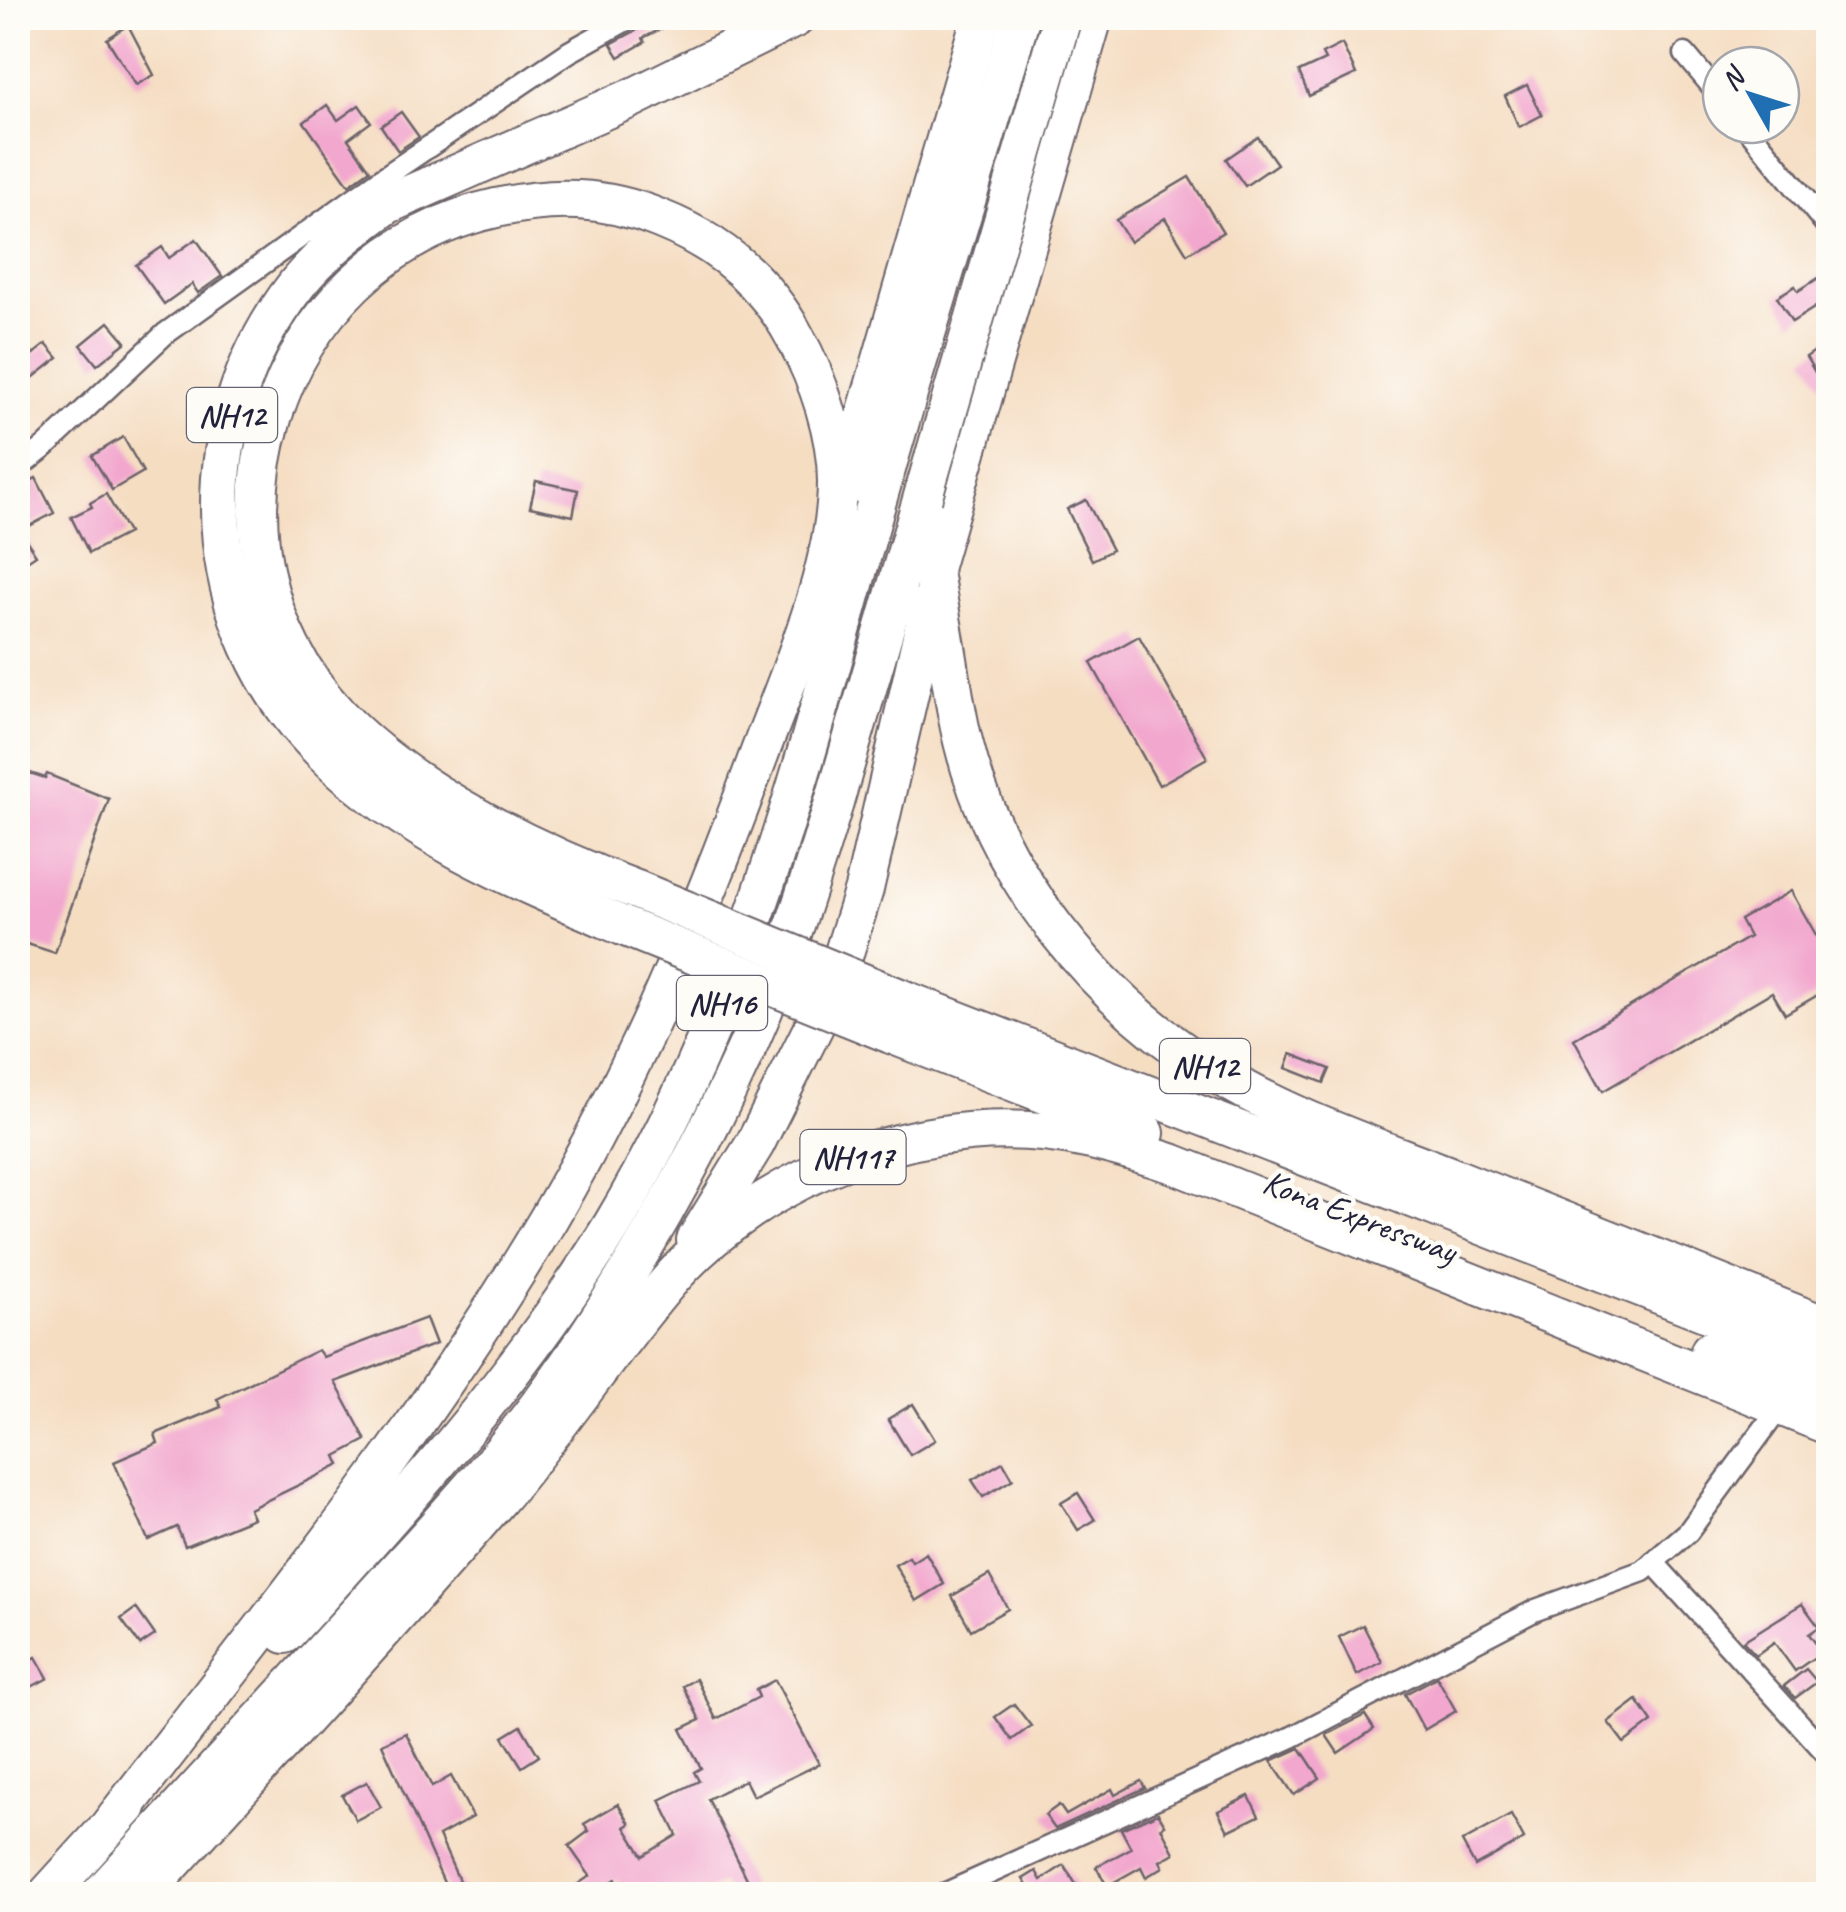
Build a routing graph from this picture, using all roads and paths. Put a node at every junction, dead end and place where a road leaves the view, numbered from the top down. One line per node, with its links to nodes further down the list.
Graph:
1 (630, 18): 11 (street)
2 (795, 18): 18 (highway, Kona Expressway / NH12, bridge)
3 (981, 18): 13 (highway)
4 (1020, 18): 23 (highway, NH16)
5 (1062, 18): 12 (highway, NH12)
6 (1098, 18): 14 (street)
7 (1685, 54): 8 (street)
8 (1701, 73)
9 (1760, 145): 10 (street)
10 (1828, 227)
11 (18, 468)
12 (927, 482): 14 (highway, NH12); 25 (highway, NH16)
13 (833, 528): 17 (highway, Kona Expressway / NH12, bridge); 23 (highway)
14 (934, 585): 15 (highway); 16 (highway, NH12)
15 (666, 1284): 19 (highway, NH117); 26 (highway, NH117)
16 (1828, 1327)
17 (1828, 1360)
18 (1828, 1398)
19 (1780, 1407): 20 (highway, NH117); 21 (street)
20 (1828, 1426)
21 (1654, 1562): 22 (street); 27 (street)
22 (1828, 1755)
23 (111, 1824): 24 (highway, NH16)
24 (48, 1894)
25 (101, 1894)
26 (144, 1894)
27 (944, 1894)

